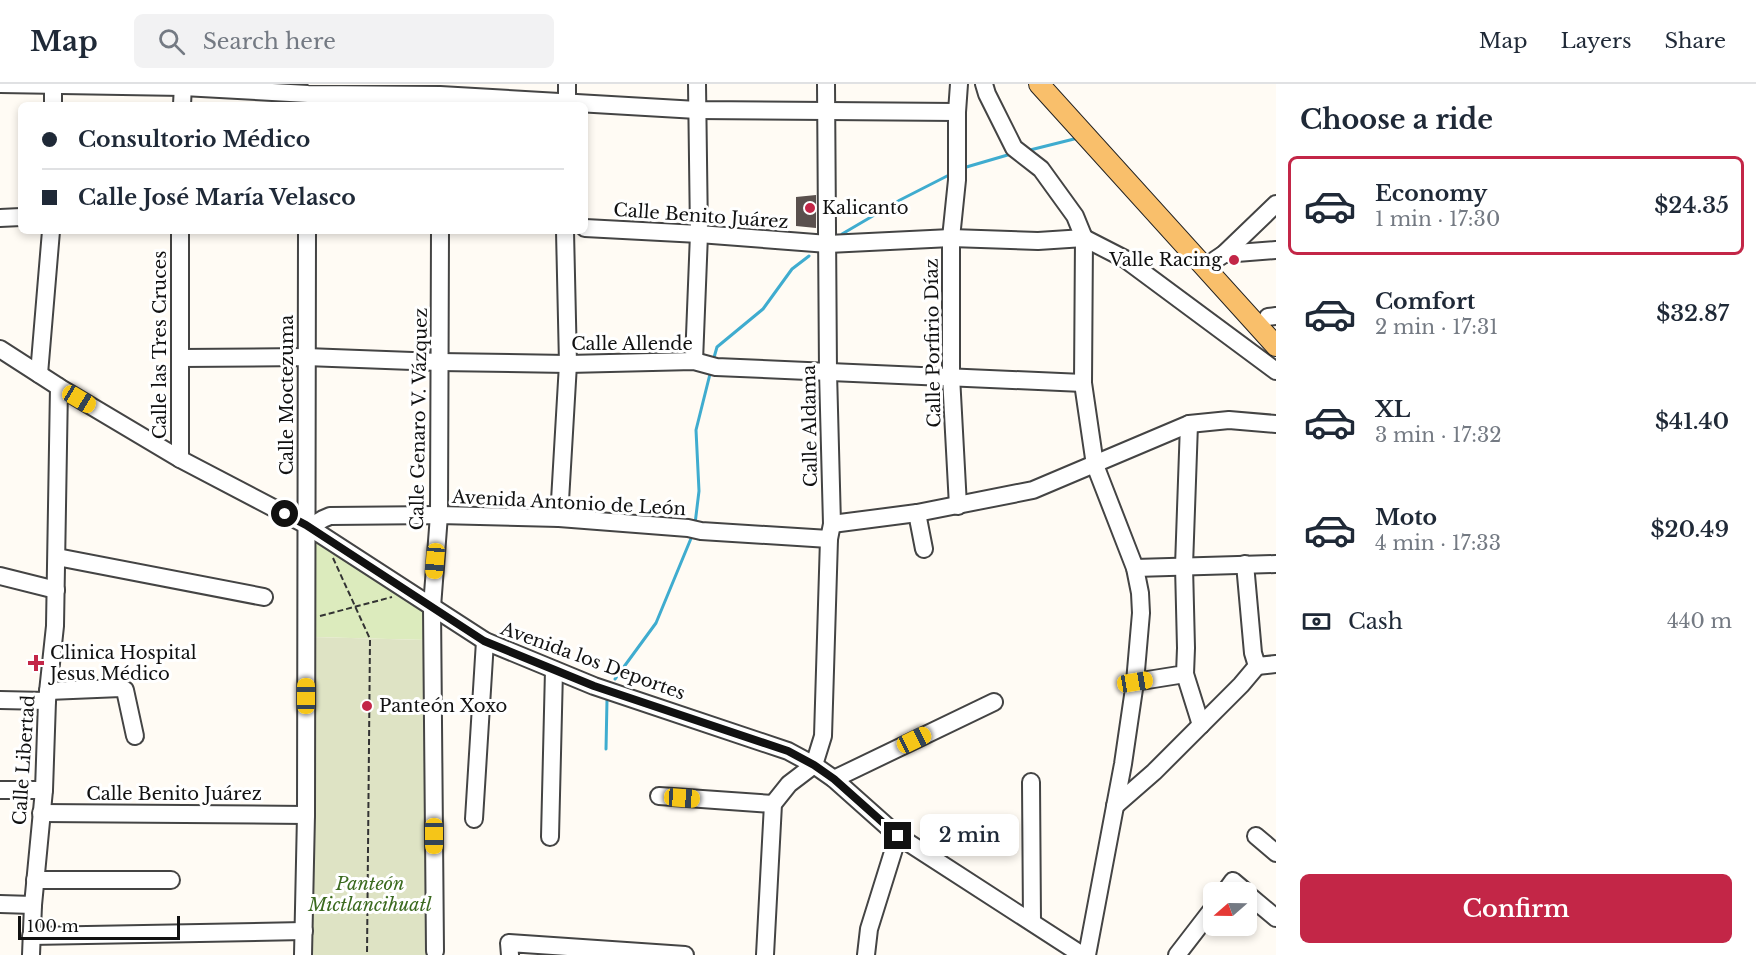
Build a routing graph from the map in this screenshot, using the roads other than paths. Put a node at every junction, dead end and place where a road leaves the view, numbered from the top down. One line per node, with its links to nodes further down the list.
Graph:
1 (0, 84): 2 (street)
2 (53, 84): 10 (street); 13 (street)
3 (567, 84): 16 (street)
4 (697, 84): 18 (street)
5 (826, 84): 19 (street, Calle Aldama)
6 (959, 84): 20 (street)
7 (984, 84): 32 (street)
8 (1039, 84): 37 (main road)
9 (1052, 84): 35 (main road)
10 (183, 86): 11 (street); 14 (street)
11 (308, 94): 12 (street)
12 (440, 95): 15 (street)
13 (53, 102)
14 (182, 102)
15 (539, 102)
16 (567, 102)
17 (588, 105): 18 (street)
18 (697, 110): 19 (street); 30 (street)
19 (826, 110): 20 (street); 33 (street, Calle Aldama)
20 (957, 112): 31 (street, Calle Porfirio Díaz)
21 (1276, 204): 35 (street)
22 (18, 217): 23 (street)
23 (0, 218)
24 (588, 228): 30 (street, Calle Benito Juárez)
25 (51, 234): 46 (street)
26 (180, 234): 40 (street, Calle las Tres Cruces)
27 (308, 234): 39 (street, Calle Moctezuma)
28 (440, 234): 41 (street, Calle Genaro V. Vázquez)
29 (565, 234): 42 (street)
30 (699, 234): 33 (street, Calle Benito Juárez); 43 (street)
31 (951, 238): 32 (street, Calle Benito Juárez); 33 (street, Calle Benito Juárez); 47 (street, Calle Porfirio Díaz)
32 (1084, 238): 44 (street); 48 (street)
33 (828, 244): 45 (street, Calle Aldama)
34 (1276, 250): 35 (street)
35 (1219, 257): 36 (main road)
36 (1273, 320)
37 (1276, 346)
38 (0, 349): 46 (street, Avenida los Deportes)
39 (306, 357): 40 (street, Calle Allende); 41 (street, Calle Allende); 58 (street, Calle Moctezuma)
40 (181, 358): 52 (street, Calle las Tres Cruces)
41 (439, 362): 42 (street, Calle Allende); 56 (street, Calle Genaro V. Vázquez)
42 (568, 363): 43 (street, Calle Allende); 57 (street)
43 (704, 364): 45 (street, Calle Allende)
44 (1276, 371)
45 (828, 372): 47 (street, Calle Allende); 59 (street, Calle Aldama)
46 (39, 374): 49 (street, Avenida los Deportes)
47 (951, 376): 48 (street, Calle Allende); 54 (street, Calle Porfirio Díaz)
48 (1083, 383): 53 (street)
49 (59, 387): 52 (street, Avenida los Deportes); 61 (street, Calle Libertad)
50 (1188, 424): 51 (street, Avenida Antonio de León); 53 (street, Avenida Antonio de León); 64 (street)
51 (1276, 424)
52 (180, 459): 58 (street, Avenida los Deportes)
53 (1095, 465): 54 (street, Avenida Antonio de León); 65 (street)
54 (958, 506): 55 (street, Avenida Antonio de León)
55 (917, 513): 59 (street, Avenida Antonio de León); 60 (street)
56 (439, 515): 57 (street, Avenida Antonio de León); 58 (street, Avenida Antonio de León); 69 (street, Calle Genaro V. Vázquez)
57 (559, 518): 59 (street, Avenida Antonio de León)
58 (308, 526): 69 (street, Avenida los Deportes); 90 (street, Calle Moctezuma)
59 (830, 532): 81 (street, Calle Aldama)
60 (924, 549)
61 (57, 557): 67 (street, Calle Libertad); 68 (street)
62 (1245, 564): 63 (street); 64 (street); 72 (street)
63 (1276, 564)
64 (1184, 566): 65 (street); 74 (street)
65 (1135, 568): 75 (street)
66 (0, 576): 67 (street)
67 (56, 590): 76 (street, Calle Libertad)
68 (264, 597)
69 (432, 607): 70 (street, Avenida los Deportes); 107 (street, Calle Genaro V. Vázquez)
70 (484, 641): 73 (street, Avenida los Deportes); 91 (street)
71 (1276, 664): 72 (street)
72 (1257, 666): 79 (street)
73 (554, 670): 81 (street, Avenida los Deportes); 94 (street)
74 (1185, 674): 75 (street); 79 (street)
75 (1135, 682): 88 (street)
76 (48, 696): 77 (street); 80 (street); 85 (street, Calle Libertad)
77 (0, 700)
78 (994, 702): 82 (street)
79 (1201, 725): 88 (street)
80 (135, 735)
81 (814, 765): 82 (street, Avenida los Deportes); 87 (street)
82 (834, 779): 92 (street, Avenida los Deportes)
83 (1031, 782): 103 (street)
84 (0, 790): 85 (street)
85 (44, 790): 89 (street, Calle Libertad)
86 (659, 796): 87 (street)
87 (773, 804): 112 (street)
88 (1115, 806): 115 (street)
89 (41, 813): 90 (street, Calle Benito Juárez); 96 (street, Calle Libertad)
90 (306, 815): 104 (street, Calle Moctezuma)
91 (474, 819)
92 (898, 836): 103 (street, Avenida los Deportes); 113 (street)
93 (1256, 836): 95 (street)
94 (550, 837)
95 (1276, 853)
96 (35, 880): 97 (street); 100 (street, Calle Libertad)
97 (171, 880)
98 (1257, 902): 101 (street)
99 (0, 904): 100 (street)
100 (33, 904): 105 (street, Calle Libertad)
101 (1276, 918)
102 (1203, 921): 116 (street)
103 (1032, 922): 114 (street, Avenida los Deportes)
104 (304, 931): 105 (street); 110 (street, Calle Moctezuma)
105 (31, 936): 109 (street, Calle Libertad)
106 (509, 949): 108 (street)
107 (435, 951)
108 (628, 953): 111 (street)
109 (31, 955)
110 (303, 955)
111 (685, 955)
112 (765, 955)
113 (866, 955)
114 (1082, 955)
115 (1087, 955)
116 (1177, 955)

